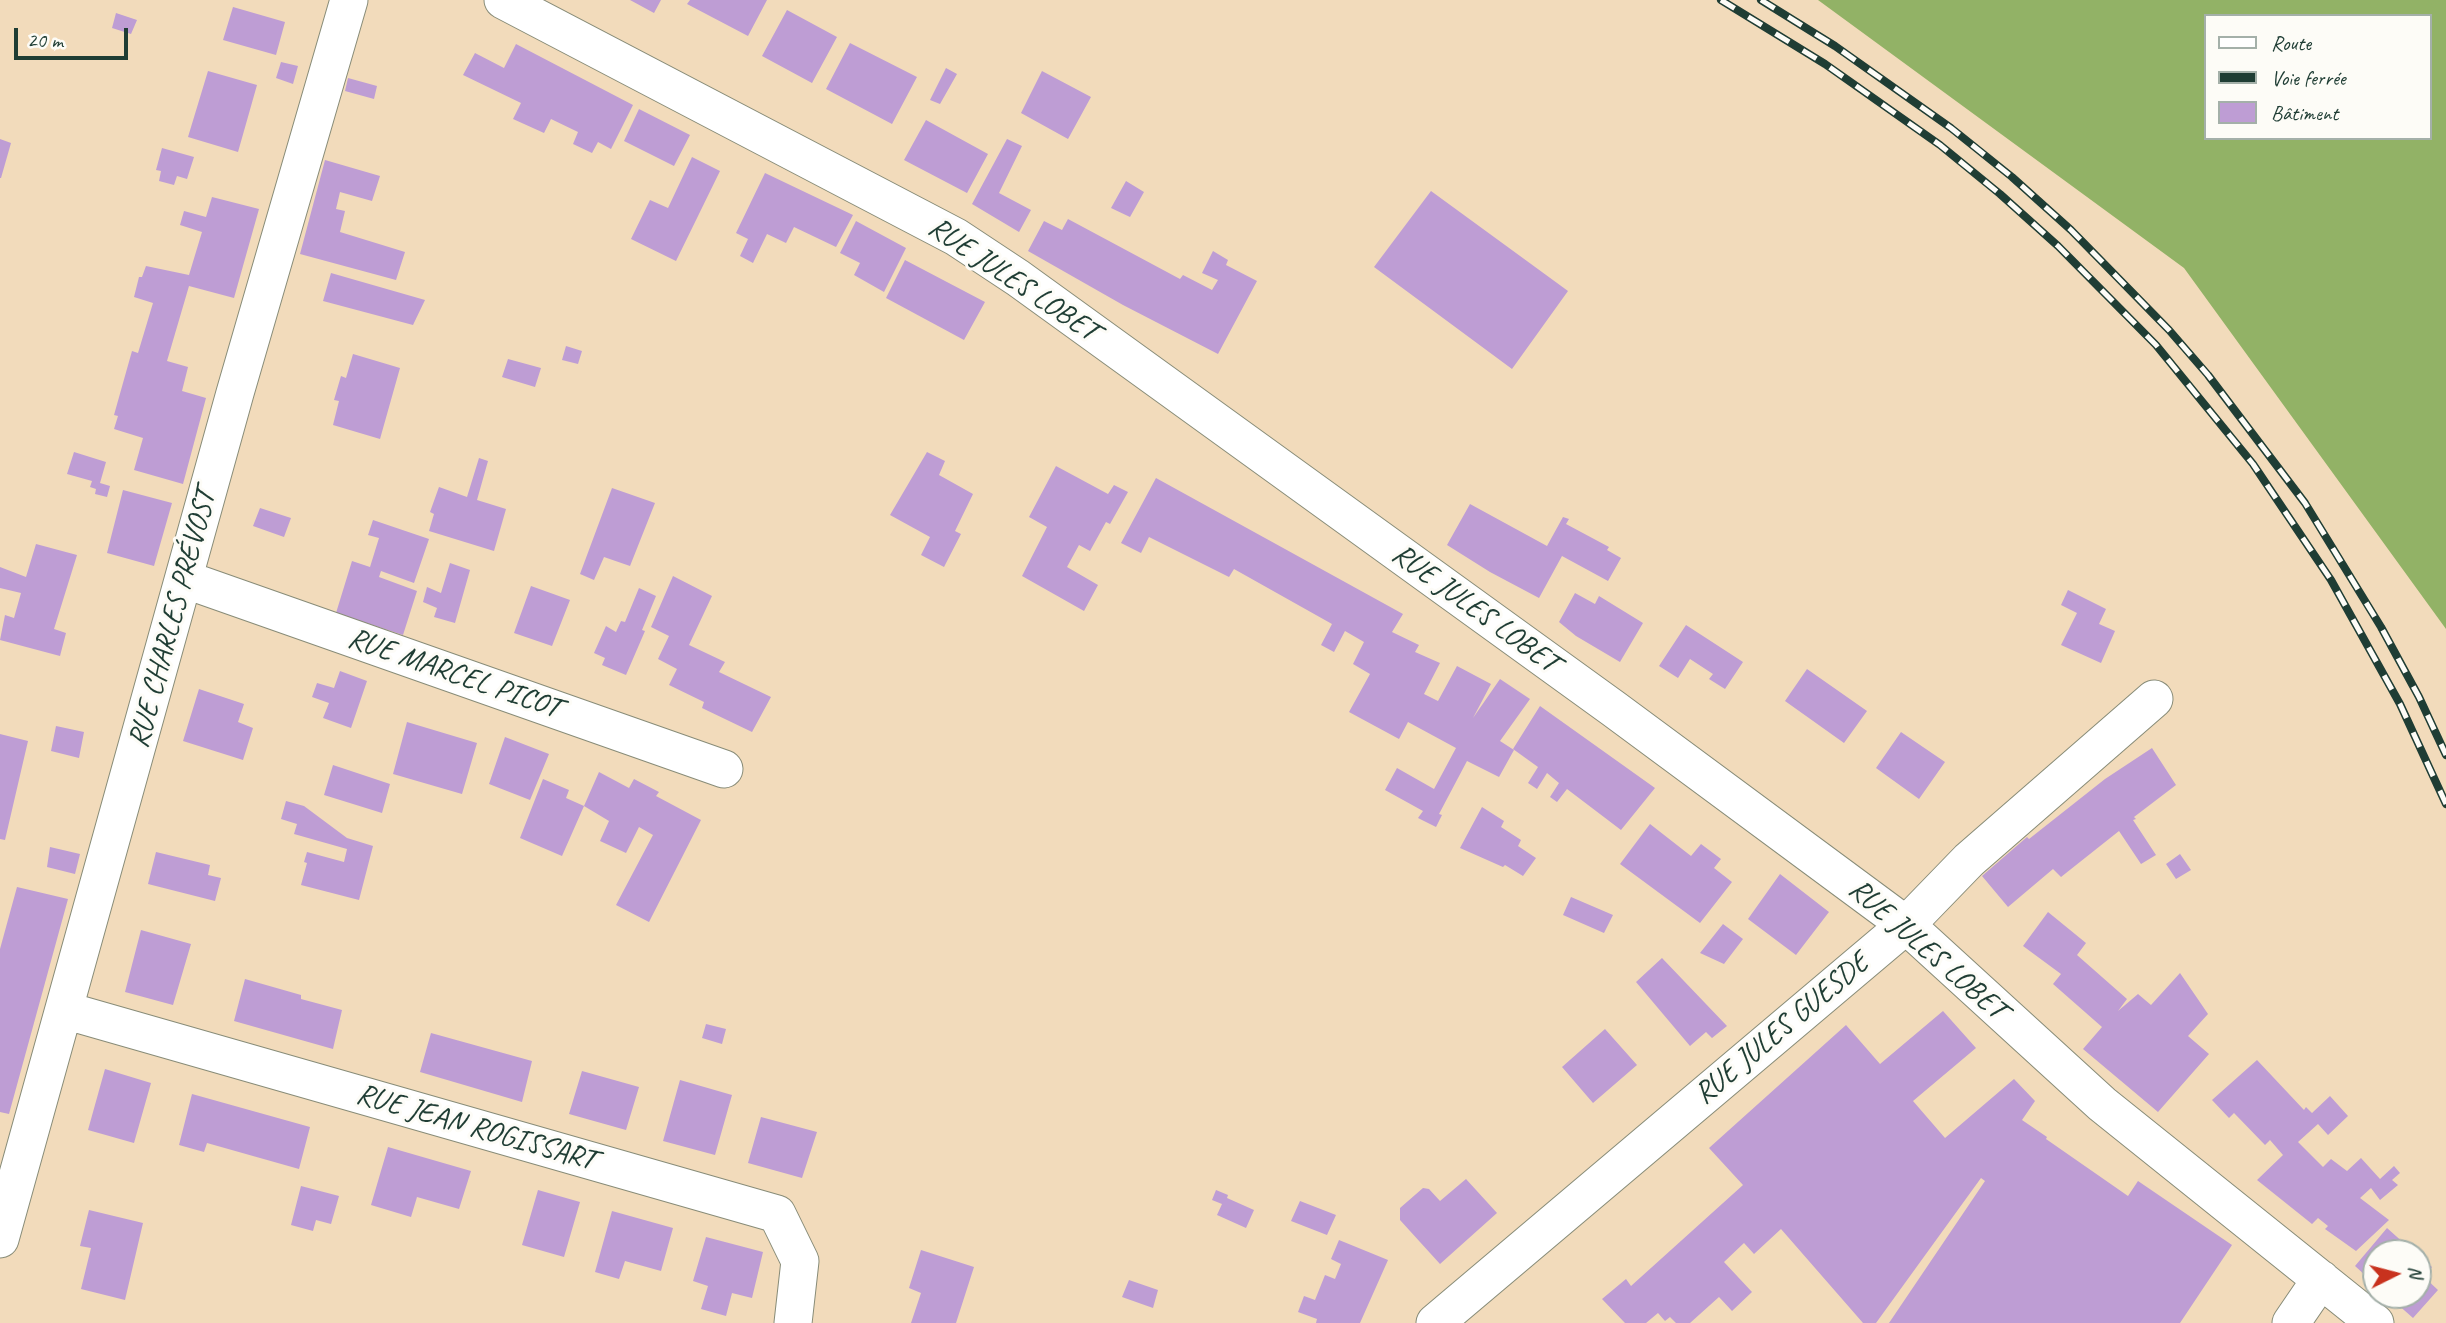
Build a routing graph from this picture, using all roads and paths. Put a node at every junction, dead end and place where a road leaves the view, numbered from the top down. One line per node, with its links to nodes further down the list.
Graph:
1 (349, 0): 3 (street, RUE CHARLES PRÉVOST)
2 (503, 0): 6 (street, RUE JULES LOBET)
3 (184, 579): 5 (street, RUE MARCEL PICOT); 7 (street, RUE CHARLES PRÉVOST)
4 (2154, 699): 6 (street, RUE JULES GUESDE)
5 (724, 769)
6 (1906, 925): 9 (street, RUE JULES LOBET); 11 (street, RUE JULES GUESDE)
7 (64, 1010): 8 (street, RUE CHARLES PRÉVOST); 10 (street, RUE JEAN ROGISSART)
8 (0, 1239)
9 (2320, 1279): 12 (street); 13 (street, RUE JULES LOBET)
10 (793, 1323)
11 (1435, 1323)
12 (2291, 1323)
13 (2375, 1323)

